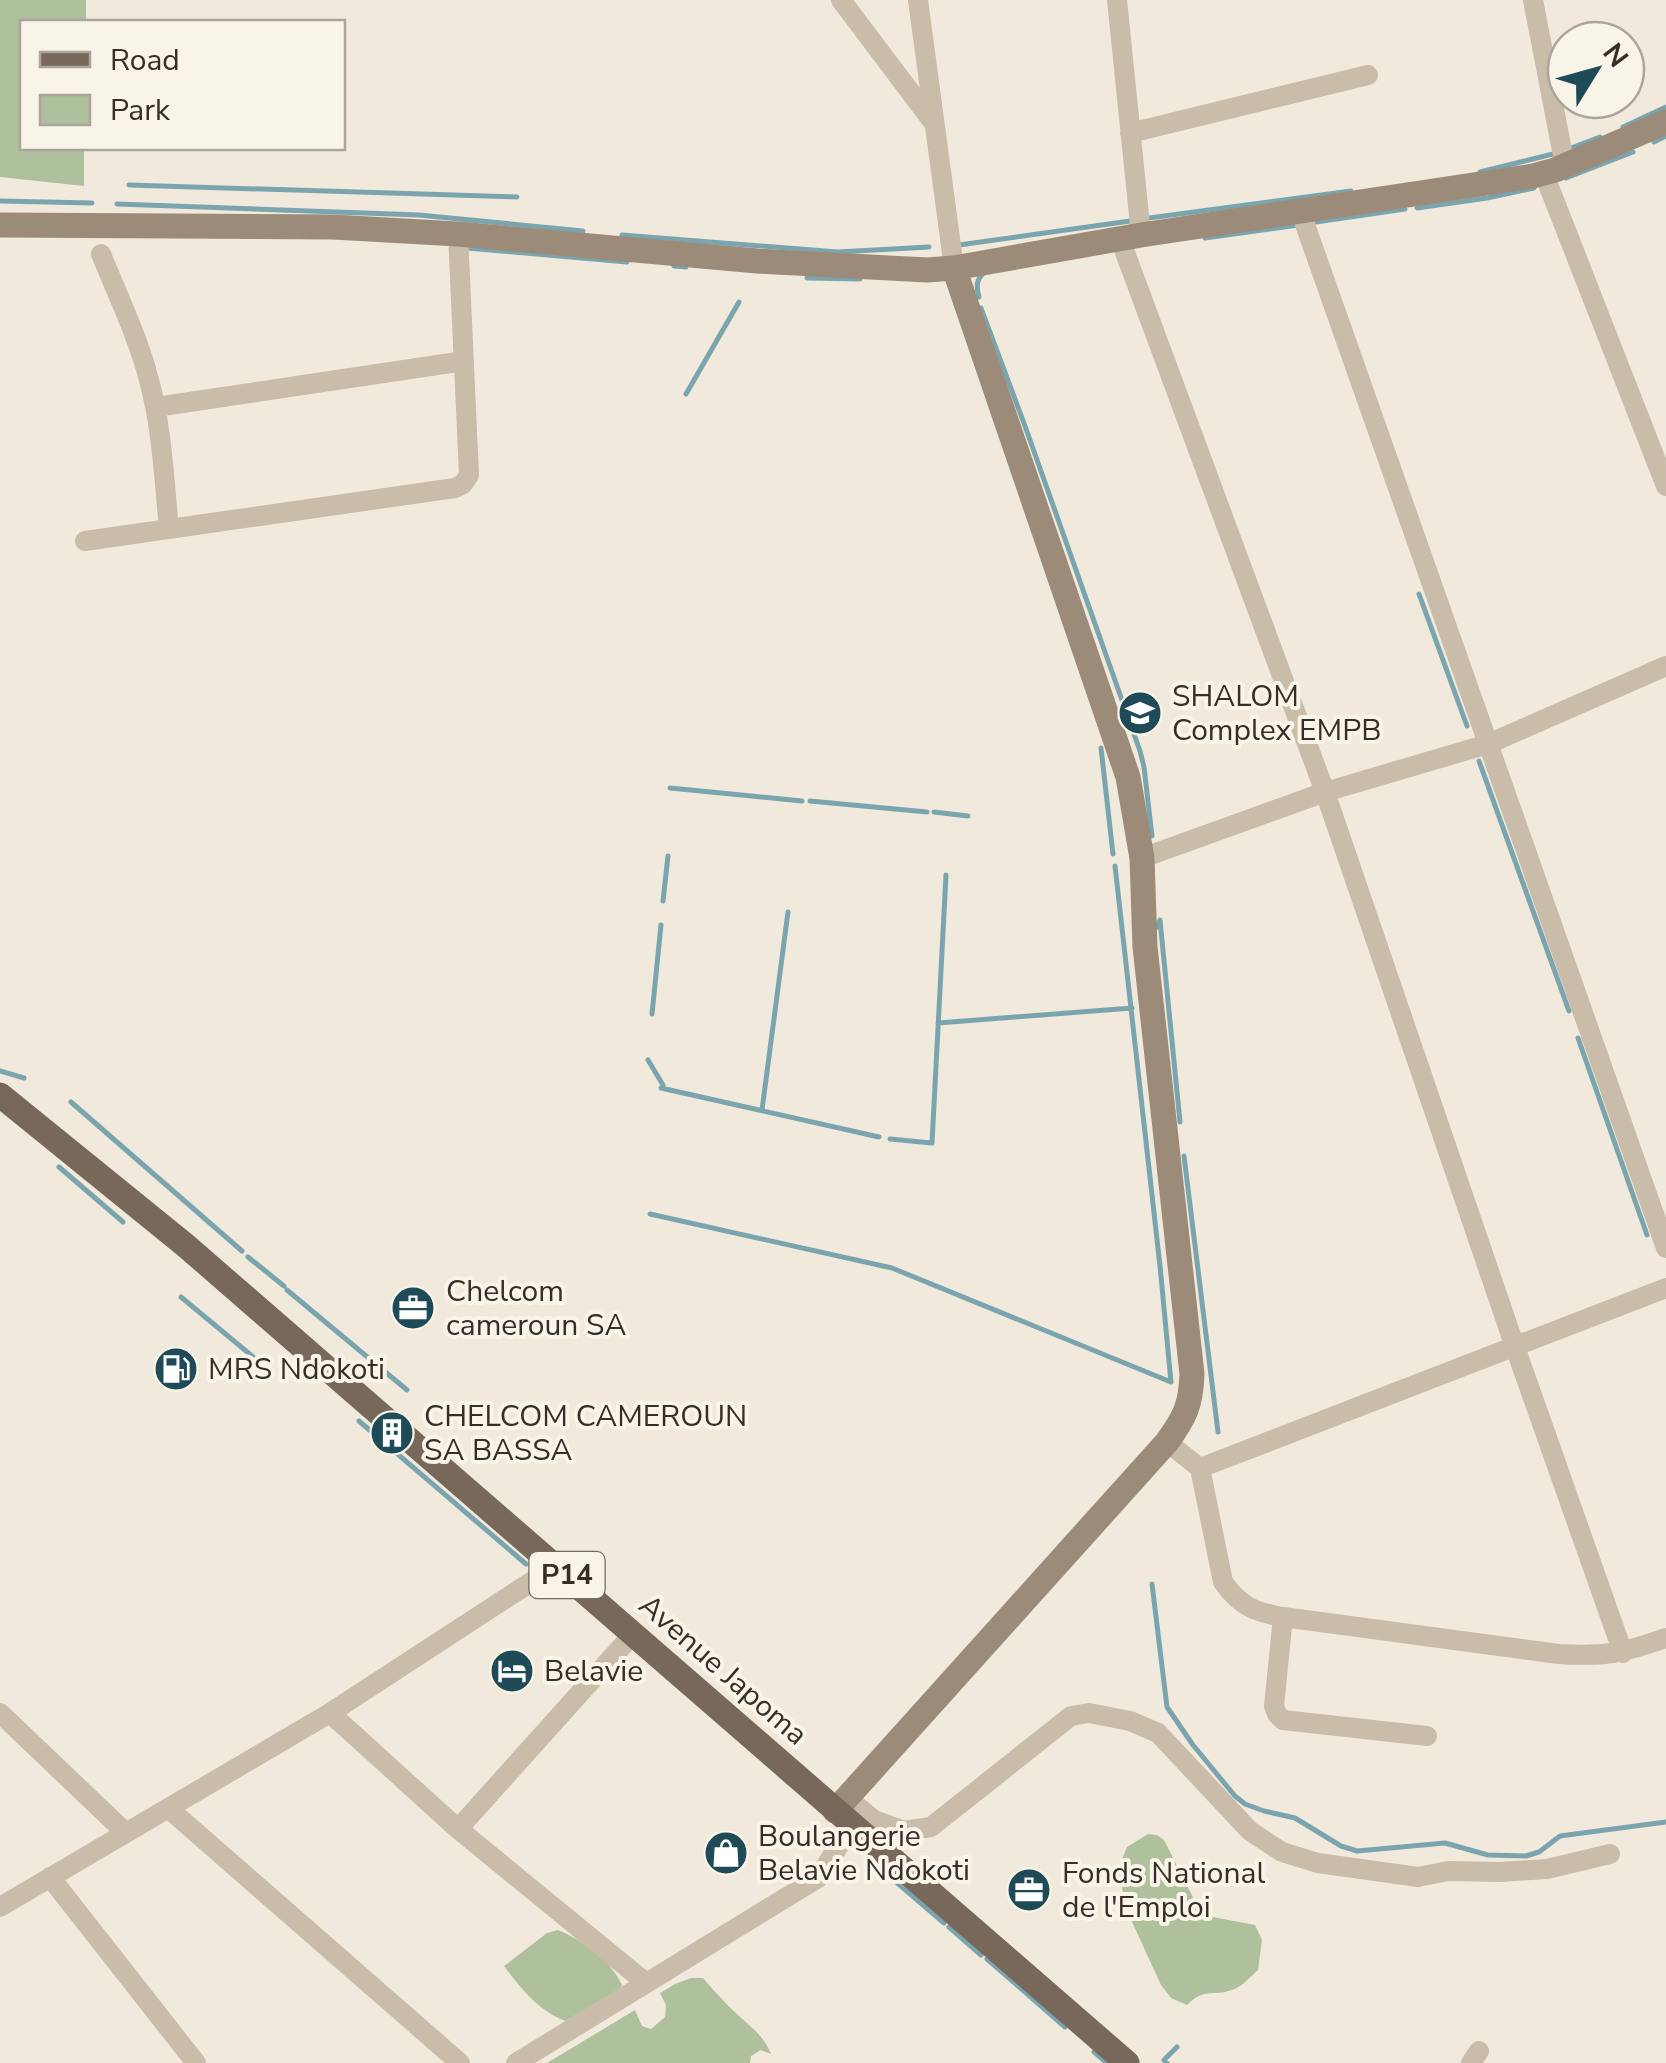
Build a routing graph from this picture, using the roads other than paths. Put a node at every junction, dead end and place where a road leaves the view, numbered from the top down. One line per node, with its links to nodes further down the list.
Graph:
1 (841, 0): 7 (street)
2 (918, 0): 7 (street)
3 (1117, 0): 8 (street)
4 (1532, 0): 9 (street)
5 (1368, 75): 8 (street)
6 (1666, 122): 9 (street)
7 (937, 127): 15 (street)
8 (1130, 133): 13 (street)
9 (1554, 170): 10 (street); 18 (street)
10 (1301, 213): 13 (street); 22 (street)
11 (0, 225): 12 (street)
12 (458, 234): 15 (street); 16 (street)
13 (1130, 237): 15 (street); 23 (street)
14 (102, 254): 17 (street)
15 (954, 268): 24 (street)
16 (464, 361): 17 (street); 19 (street)
17 (156, 407): 19 (street)
18 (1666, 486)
19 (169, 528): 20 (street)
20 (85, 540)
21 (1666, 666): 22 (street)
22 (1488, 744): 23 (street); 26 (street)
23 (1325, 792): 24 (street); 28 (street)
24 (1142, 858): 29 (street)
25 (0, 1095): 31 (main road, Avenue Japoma / P14)
26 (1666, 1248)
27 (1666, 1288): 28 (street)
28 (1515, 1347): 30 (street); 35 (street)
29 (1167, 1442): 30 (street); 40 (street)
30 (1200, 1468): 32 (street)
31 (556, 1565): 33 (main road, Avenue Japoma / P14); 36 (street)
32 (1283, 1617): 35 (street); 38 (street)
33 (632, 1634): 40 (main road, Avenue Japoma / P14); 41 (street)
34 (1666, 1638): 35 (street)
35 (1624, 1653)
36 (330, 1713): 39 (street); 41 (street)
37 (0, 1714): 42 (street)
38 (1427, 1736)
39 (168, 1808): 42 (street); 48 (street)
40 (845, 1812): 43 (street); 46 (street); 50 (main road, Avenue Japoma / P14)
41 (458, 1829): 46 (street)
42 (126, 1833): 44 (street)
43 (1610, 1854)
44 (50, 1877): 45 (street); 47 (street)
45 (0, 1907)
46 (645, 1982): 49 (street)
47 (196, 2063)
48 (460, 2063)
49 (516, 2063)
50 (1127, 2063)

